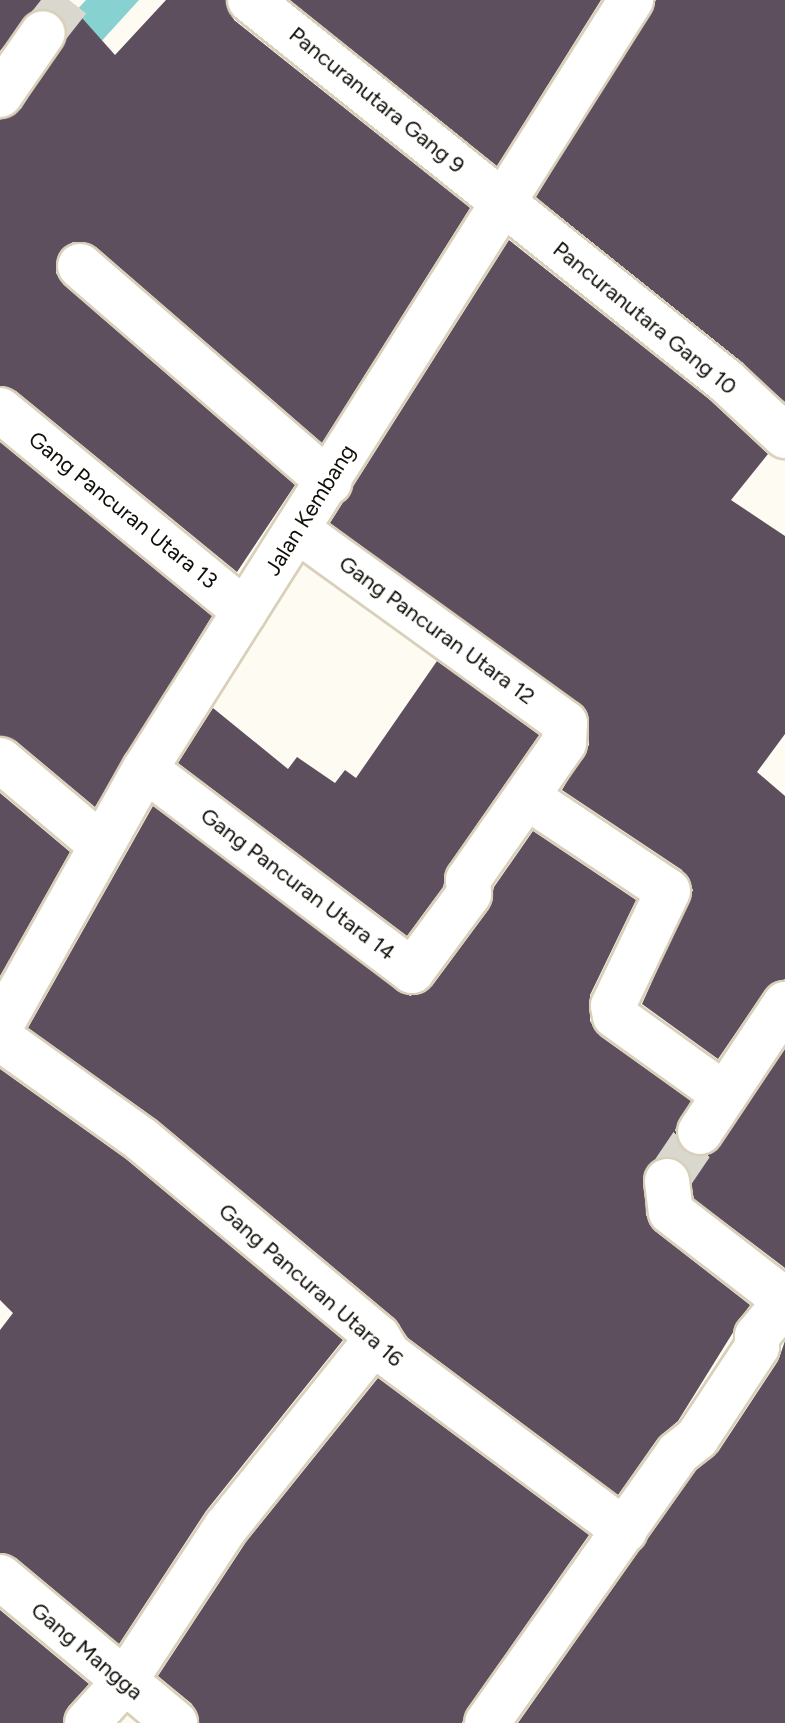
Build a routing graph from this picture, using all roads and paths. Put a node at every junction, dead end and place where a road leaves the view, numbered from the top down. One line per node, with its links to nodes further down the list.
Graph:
1 (250, 0): 5 (street, Pancuranutara Gang 9)
2 (631, 0): 5 (street, Jalan Kembang)
3 (43, 33): 4 (street)
4 (0, 95)
5 (503, 202): 8 (street, Pancuranutara Gang 10); 9 (street, Jalan Kembang)
6 (80, 266): 9 (street)
7 (0, 410): 11 (street, Gang Pancuran Utara 13)
8 (785, 436)
9 (329, 482): 10 (street, Jalan Kembang)
10 (299, 531): 11 (street, Jalan Kembang); 12 (street, Gang Pancuran Utara 12)
11 (245, 611): 14 (street, Jalan Kembang)
12 (564, 733): 15 (street, Gang Pancuran Utara 14)
13 (0, 760): 16 (street)
14 (145, 769): 15 (street, Gang Pancuran Utara 14); 16 (street, Jalan Kembang)
15 (527, 797): 20 (street)
16 (101, 845): 18 (street, Jalan Kembang)
17 (785, 1004): 20 (street)
18 (0, 1027)
19 (0, 1038): 24 (street, Gang Pancuran Utara 16)
20 (725, 1095): 21 (street)
21 (700, 1132)
22 (667, 1181): 23 (street)
23 (785, 1301): 25 (street)
24 (378, 1337): 25 (street, Gang Pancuran Utara 16); 27 (street)
25 (625, 1531): 30 (street)
26 (0, 1577): 27 (street, Gang Mangga)
27 (124, 1682): 28 (street); 29 (street, Gang Mangga)
28 (87, 1723)
29 (175, 1723)
30 (487, 1723)

